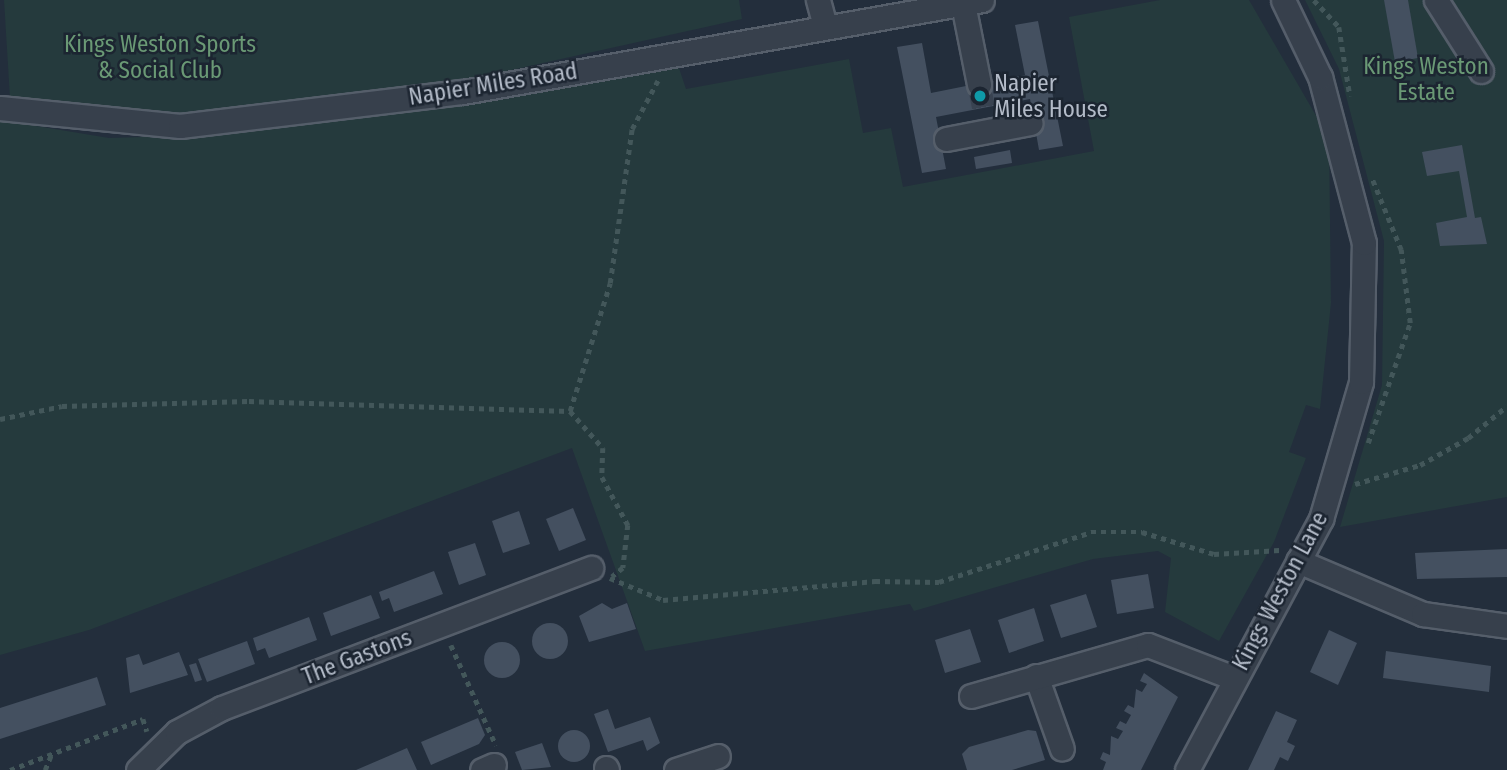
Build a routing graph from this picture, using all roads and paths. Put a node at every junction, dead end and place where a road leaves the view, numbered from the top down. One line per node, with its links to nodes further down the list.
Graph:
1 (818, 0): 5 (street)
2 (1283, 0): 16 (street, Kings Weston Lane)
3 (1436, 0): 6 (street)
4 (973, 2): 5 (street, Napier Miles Road); 8 (street)
5 (825, 26): 9 (street, Napier Miles Road)
6 (1480, 71)
7 (670, 78): 13 (path)
8 (979, 84)
9 (0, 108)
10 (1030, 123): 11 (street)
11 (946, 139)
12 (1507, 406): 15 (path)
13 (570, 411): 14 (path); 16 (path)
14 (0, 419)
15 (1347, 486)
16 (1298, 561): 18 (street); 21 (street, Kings Weston Lane)
17 (591, 568): 25 (street, The Gastons)
18 (1507, 626)
19 (460, 668): 23 (path)
20 (1036, 676): 21 (street); 22 (street); 24 (street)
21 (1234, 678): 32 (street, Kings Weston Lane)
22 (971, 696)
23 (488, 724)
24 (1062, 749)
25 (154, 752): 26 (path); 30 (street, The Gastons)
26 (51, 754): 28 (path); 29 (path)
27 (718, 756): 31 (street)
28 (10, 770)
29 (45, 770)
30 (138, 770)
31 (676, 770)
32 (1187, 770)

